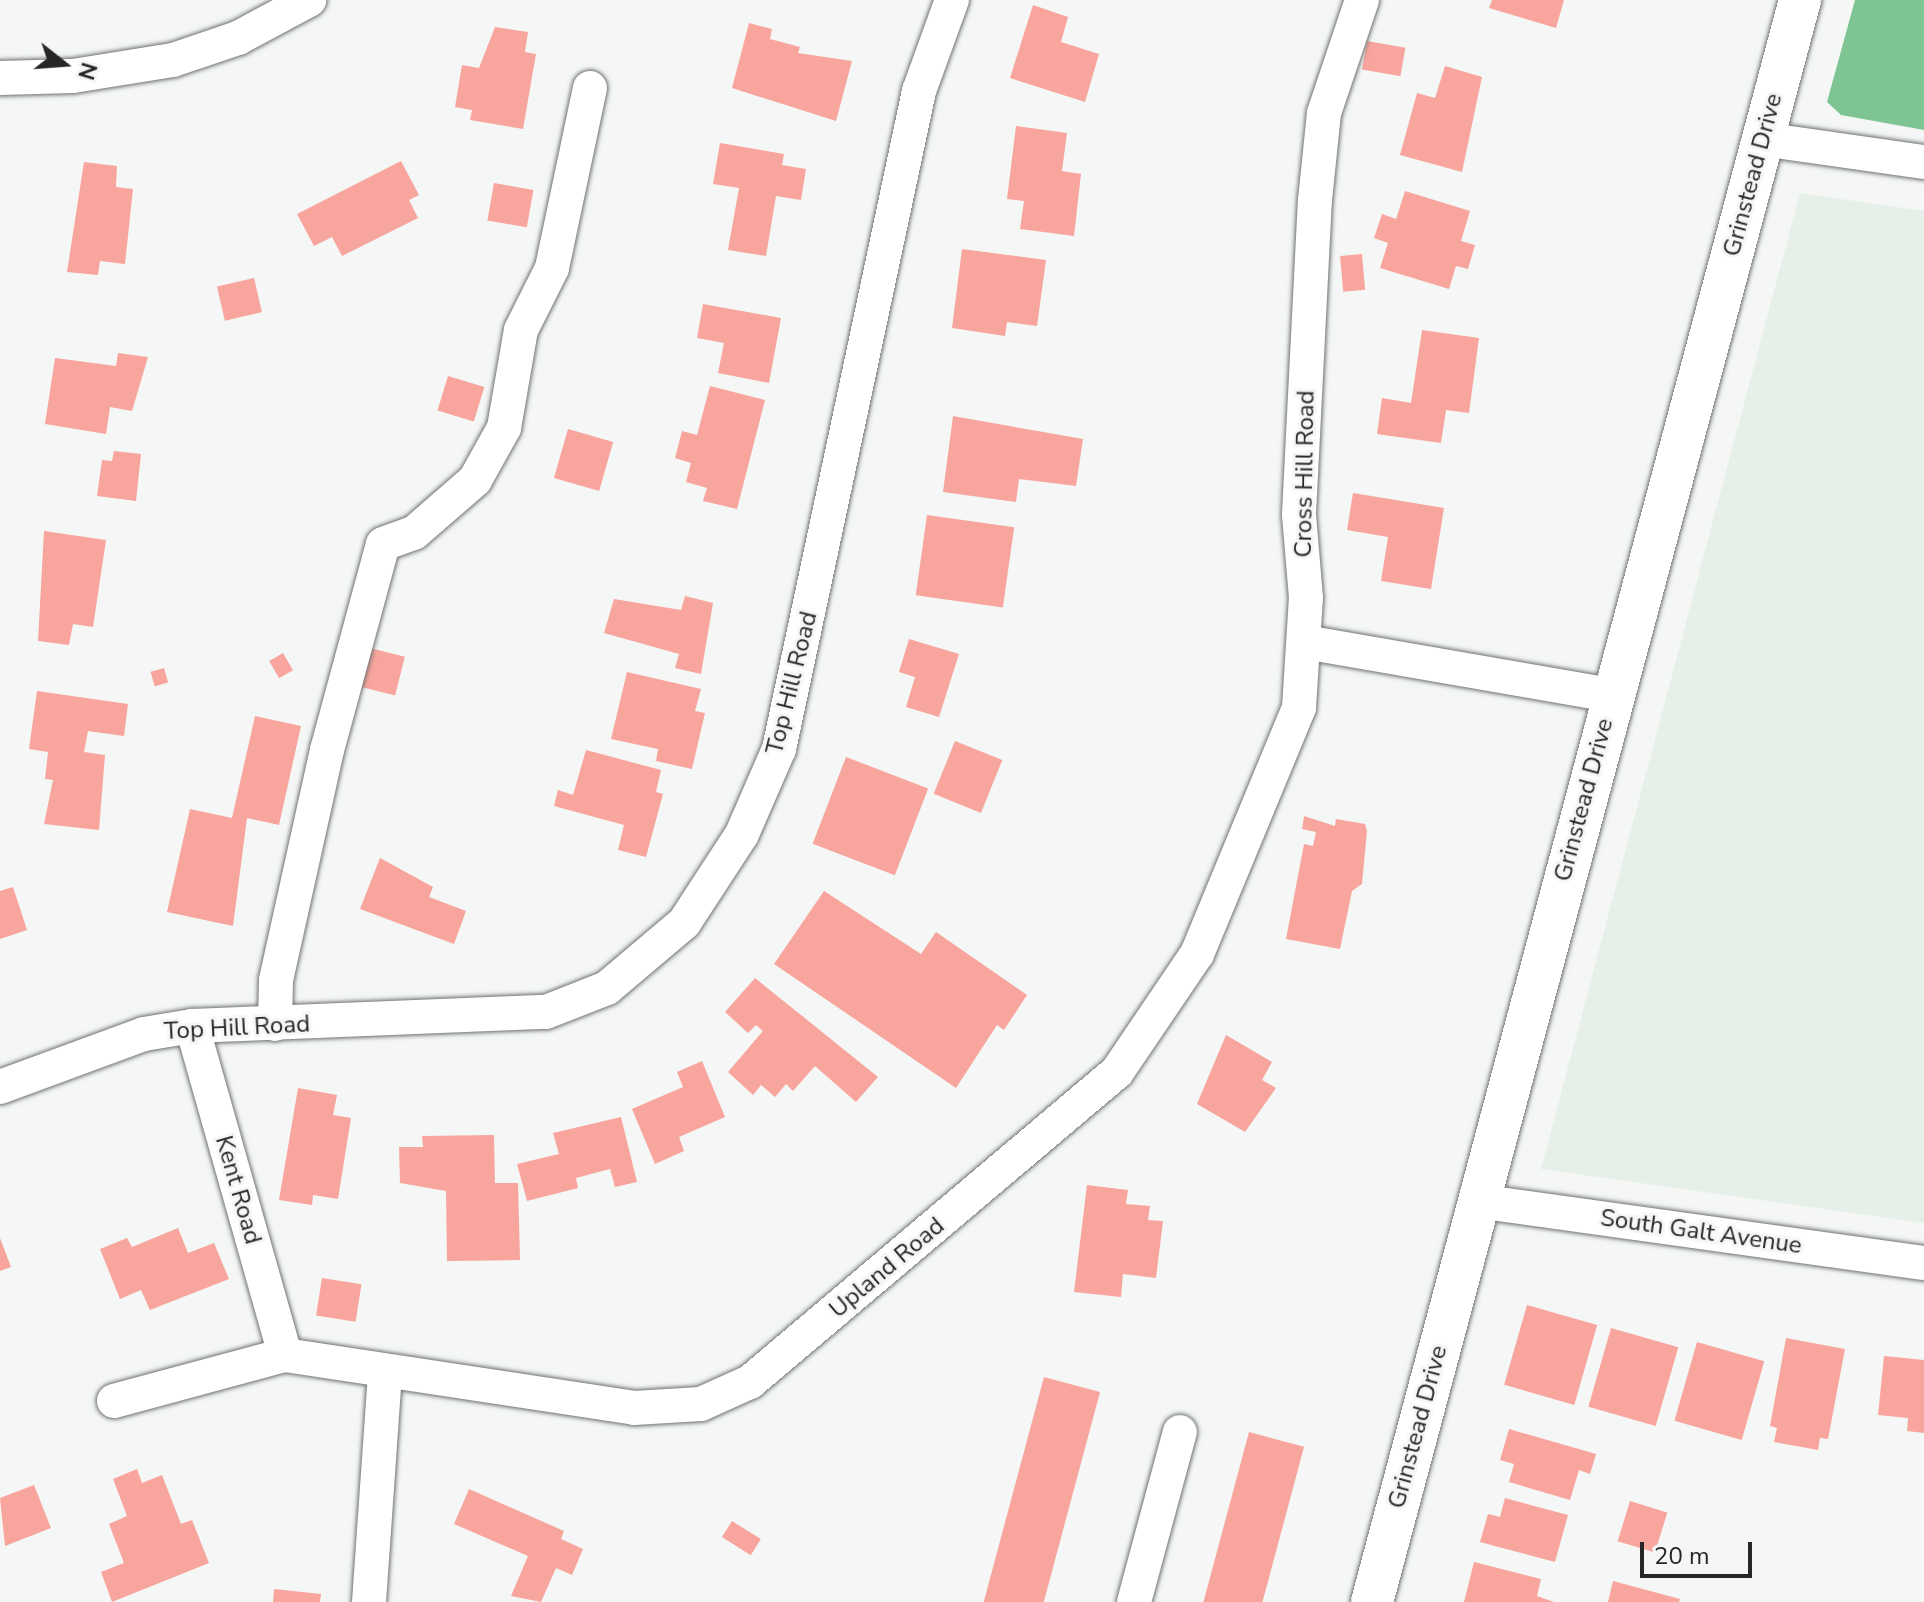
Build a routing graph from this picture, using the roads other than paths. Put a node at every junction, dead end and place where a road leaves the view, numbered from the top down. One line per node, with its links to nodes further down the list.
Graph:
1 (309, 0): 5 (street)
2 (952, 0): 11 (street, Top Hill Road)
3 (1362, 0): 9 (street, Cross Hill Road)
4 (1800, 0): 7 (street, Grinstead Drive)
5 (0, 78)
6 (590, 88): 11 (street)
7 (1762, 139): 8 (street); 10 (street, Grinstead Drive)
8 (1924, 162)
9 (1304, 642): 10 (street); 17 (street, Upland Road)
10 (1612, 695): 14 (street, Grinstead Drive)
11 (275, 1024): 12 (street, Top Hill Road)
12 (192, 1026): 13 (street, Top Hill Road); 16 (street, Kent Road)
13 (0, 1087)
14 (1477, 1201): 15 (street, South Galt Avenue); 22 (street, Grinstead Drive)
15 (1924, 1263)
16 (285, 1355): 17 (street, Upland Road); 18 (street)
17 (385, 1376): 20 (street)
18 (114, 1401)
19 (1180, 1432): 21 (street)
20 (369, 1602)
21 (1134, 1602)
22 (1372, 1602)

